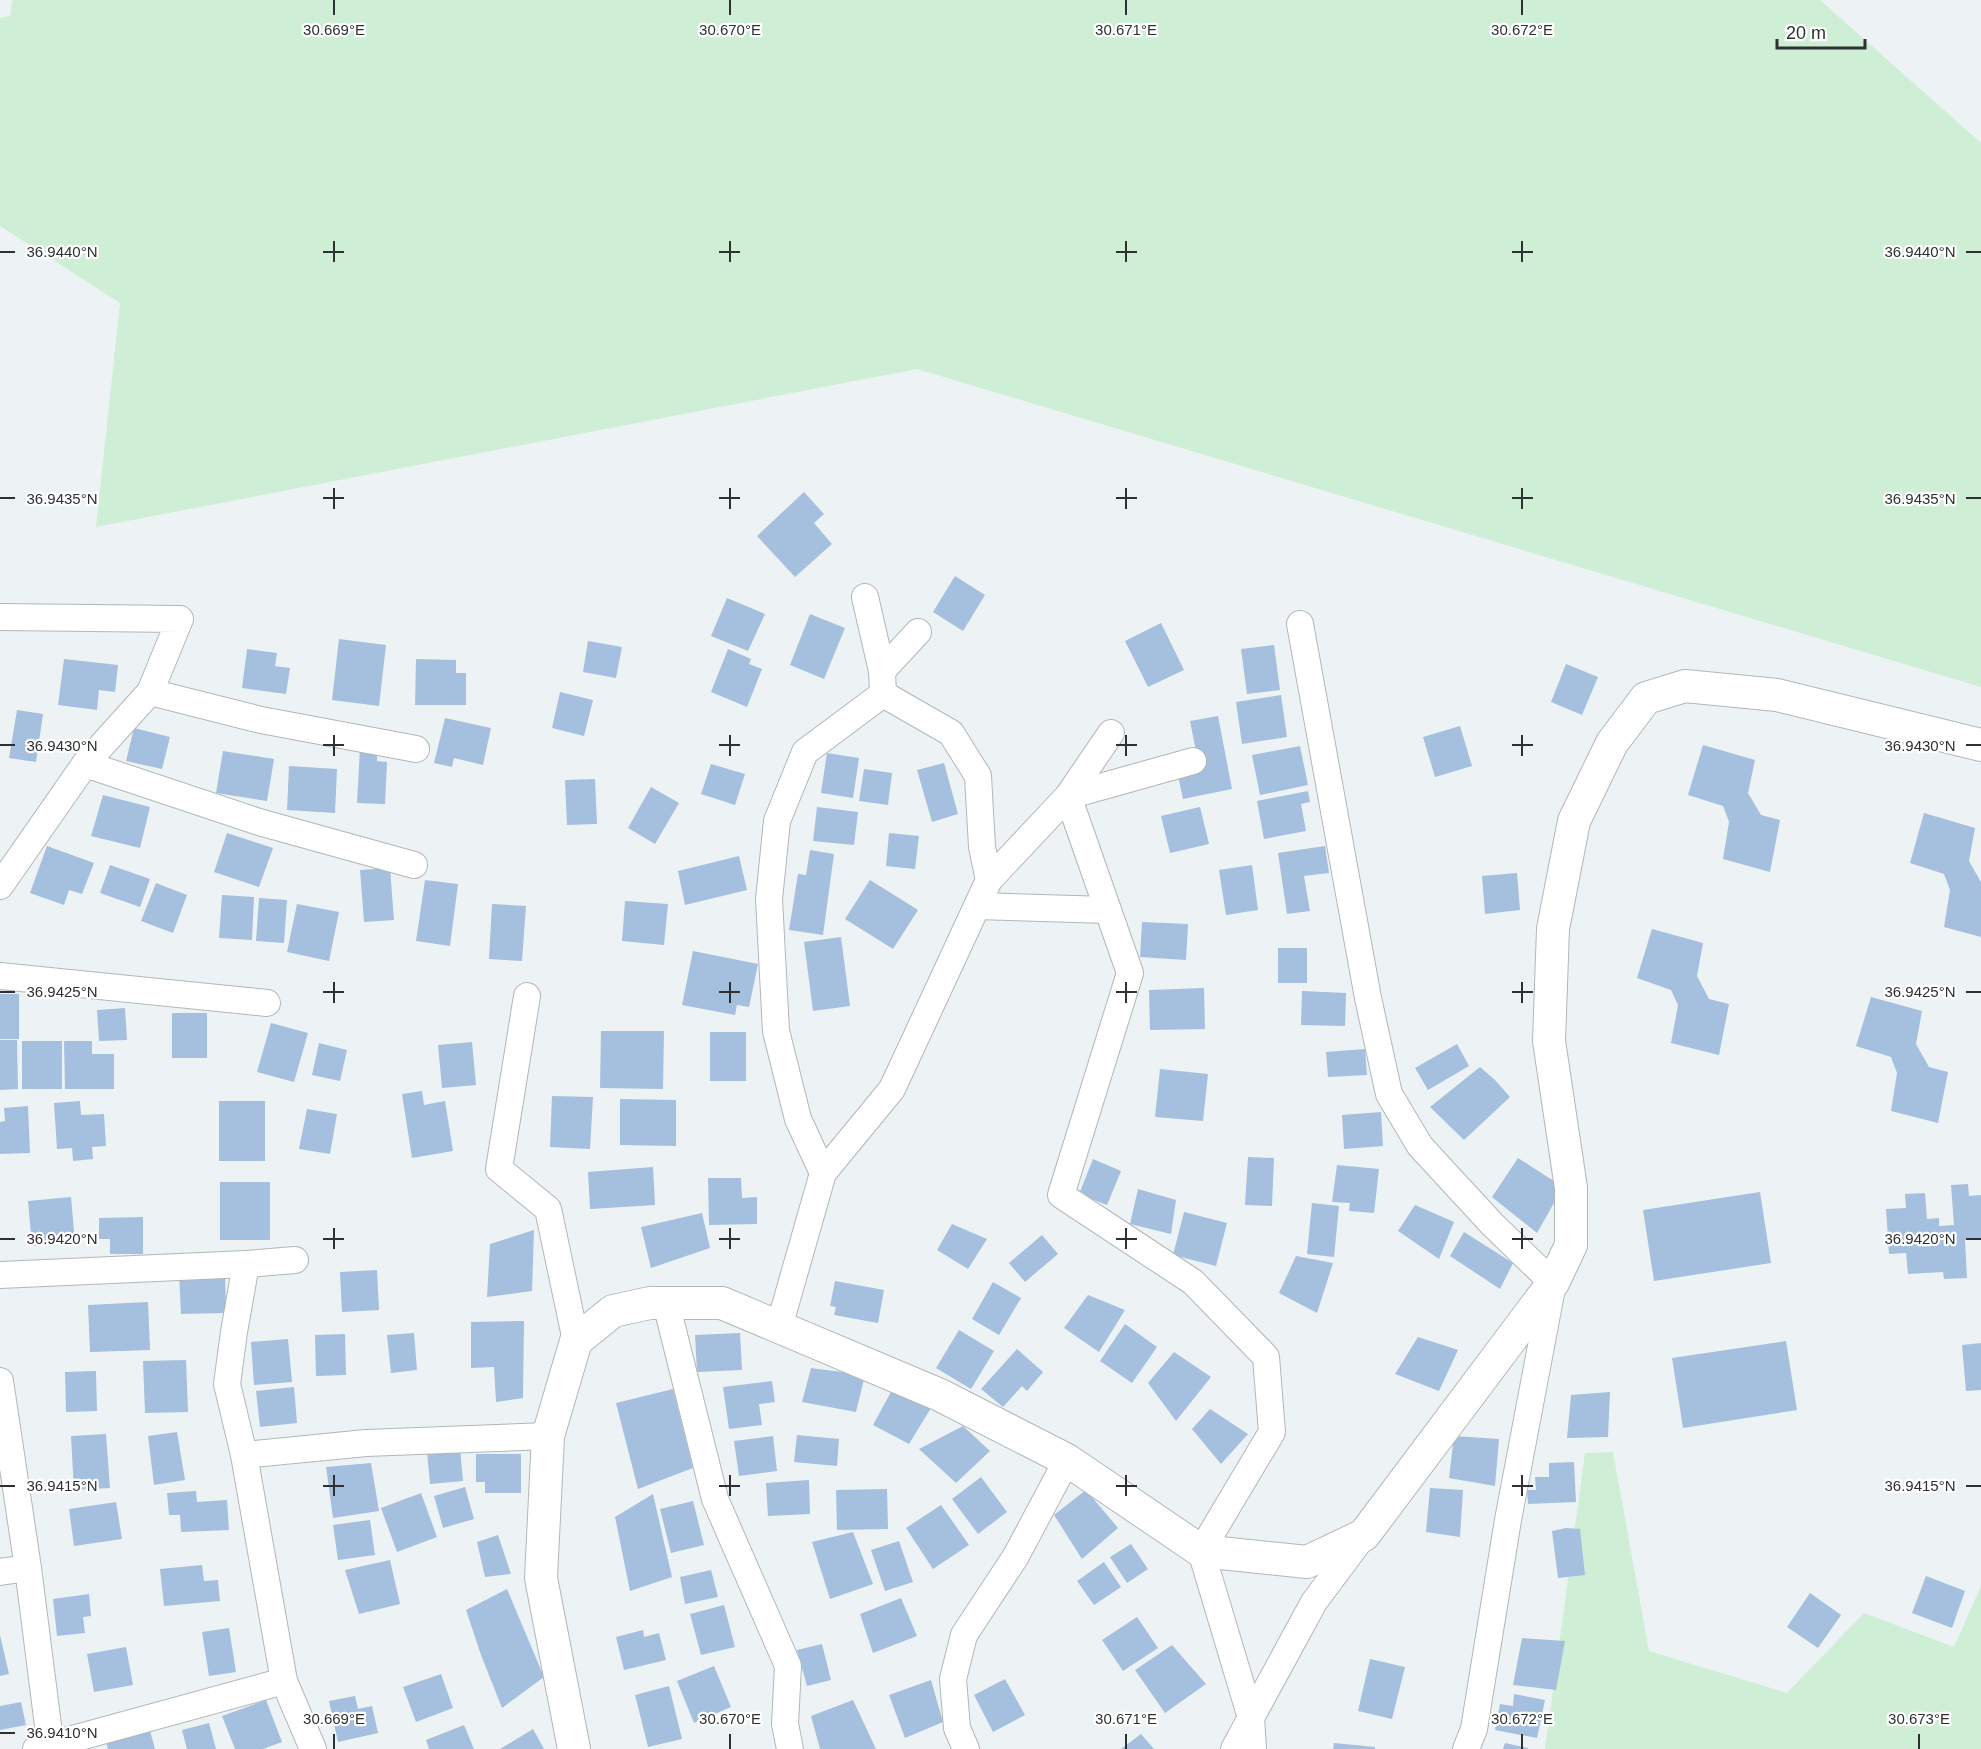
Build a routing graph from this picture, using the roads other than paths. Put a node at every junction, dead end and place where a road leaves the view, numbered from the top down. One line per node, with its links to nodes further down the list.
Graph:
1 (865, 597): 5 (street)
2 (0, 617): 6 (street)
3 (1300, 624): 25 (street)
4 (918, 632): 5 (street)
5 (882, 683): 14 (street); 21 (street)
6 (150, 692): 9 (street); 11 (street)
7 (1111, 733): 12 (street)
8 (1981, 746): 25 (street)
9 (416, 749)
10 (1193, 760): 12 (street)
11 (85, 764): 13 (street); 15 (street)
12 (1068, 796): 14 (street); 17 (street)
13 (414, 865)
14 (989, 880): 16 (street)
15 (0, 886)
16 (977, 906): 17 (street); 21 (street)
17 (1108, 910): 34 (street)
18 (0, 976): 20 (street)
19 (527, 996): 28 (street)
20 (267, 1003)
21 (823, 1173): 27 (street)
22 (295, 1260): 23 (street)
23 (246, 1264): 24 (street); 31 (street)
24 (0, 1275)
25 (1552, 1283): 33 (street); 46 (street)
26 (666, 1303): 27 (street); 28 (street); 42 (street)
27 (779, 1327): 32 (street)
28 (576, 1341): 30 (street)
29 (0, 1381): 35 (street)
30 (548, 1436): 31 (street); 41 (street)
31 (244, 1455): 37 (street)
32 (1067, 1460): 34 (street); 43 (street)
33 (1364, 1535): 34 (street); 38 (street)
34 (1201, 1551): 38 (street)
35 (28, 1568): 36 (street); 39 (street)
36 (0, 1572)
37 (284, 1681): 39 (street); 40 (street)
38 (1251, 1718): 44 (street); 45 (street)
39 (46, 1748)
40 (313, 1749)
41 (574, 1749)
42 (790, 1749)
43 (966, 1749)
44 (1234, 1749)
45 (1253, 1749)
46 (1466, 1749)

